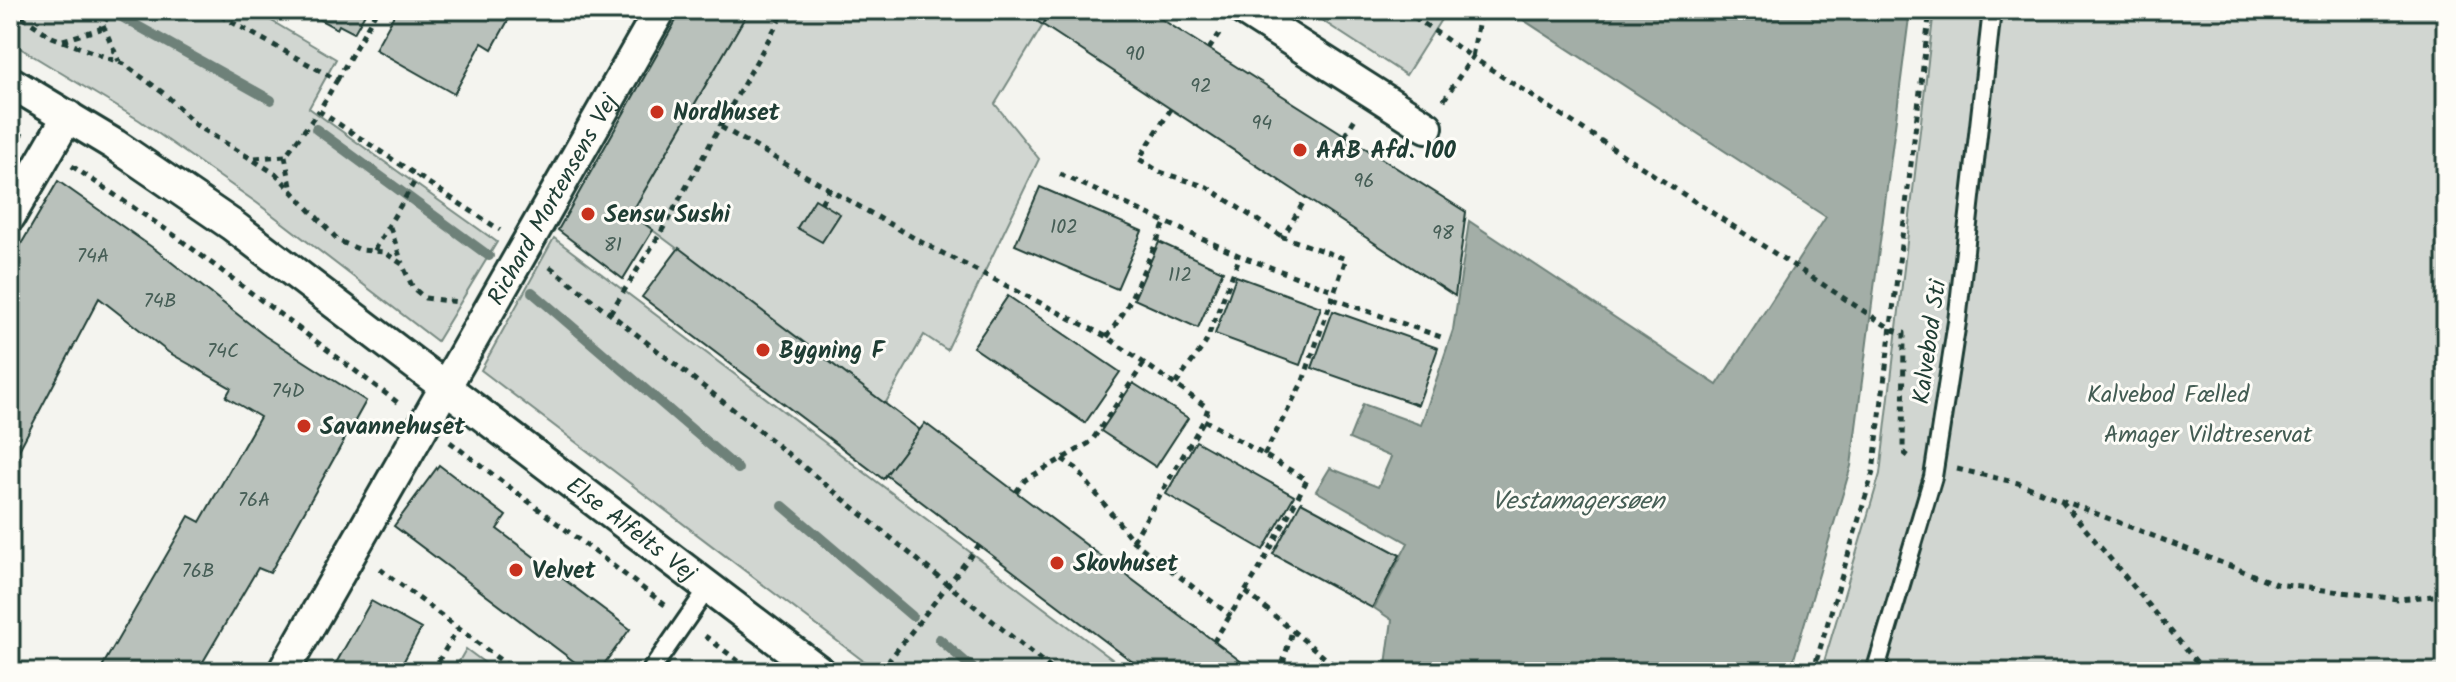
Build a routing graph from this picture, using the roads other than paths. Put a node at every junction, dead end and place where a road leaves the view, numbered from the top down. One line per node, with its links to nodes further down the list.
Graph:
1 (660, 10): 8 (street, Richard Mortensens Vej)
2 (1244, 10): 6 (street)
3 (1992, 10): 13 (lane, Kalvebod Sti)
4 (10, 82): 5 (street, Else Alfelts Vej)
5 (68, 116): 7 (street); 8 (street, Else Alfelts Vej)
6 (1427, 127)
7 (10, 216)
8 (444, 386): 9 (street, Else Alfelts Vej); 10 (street)
9 (708, 588): 11 (lane); 12 (street, Else Alfelts Vej)
10 (283, 672)
11 (650, 672)
12 (820, 672)
13 (1875, 672)

